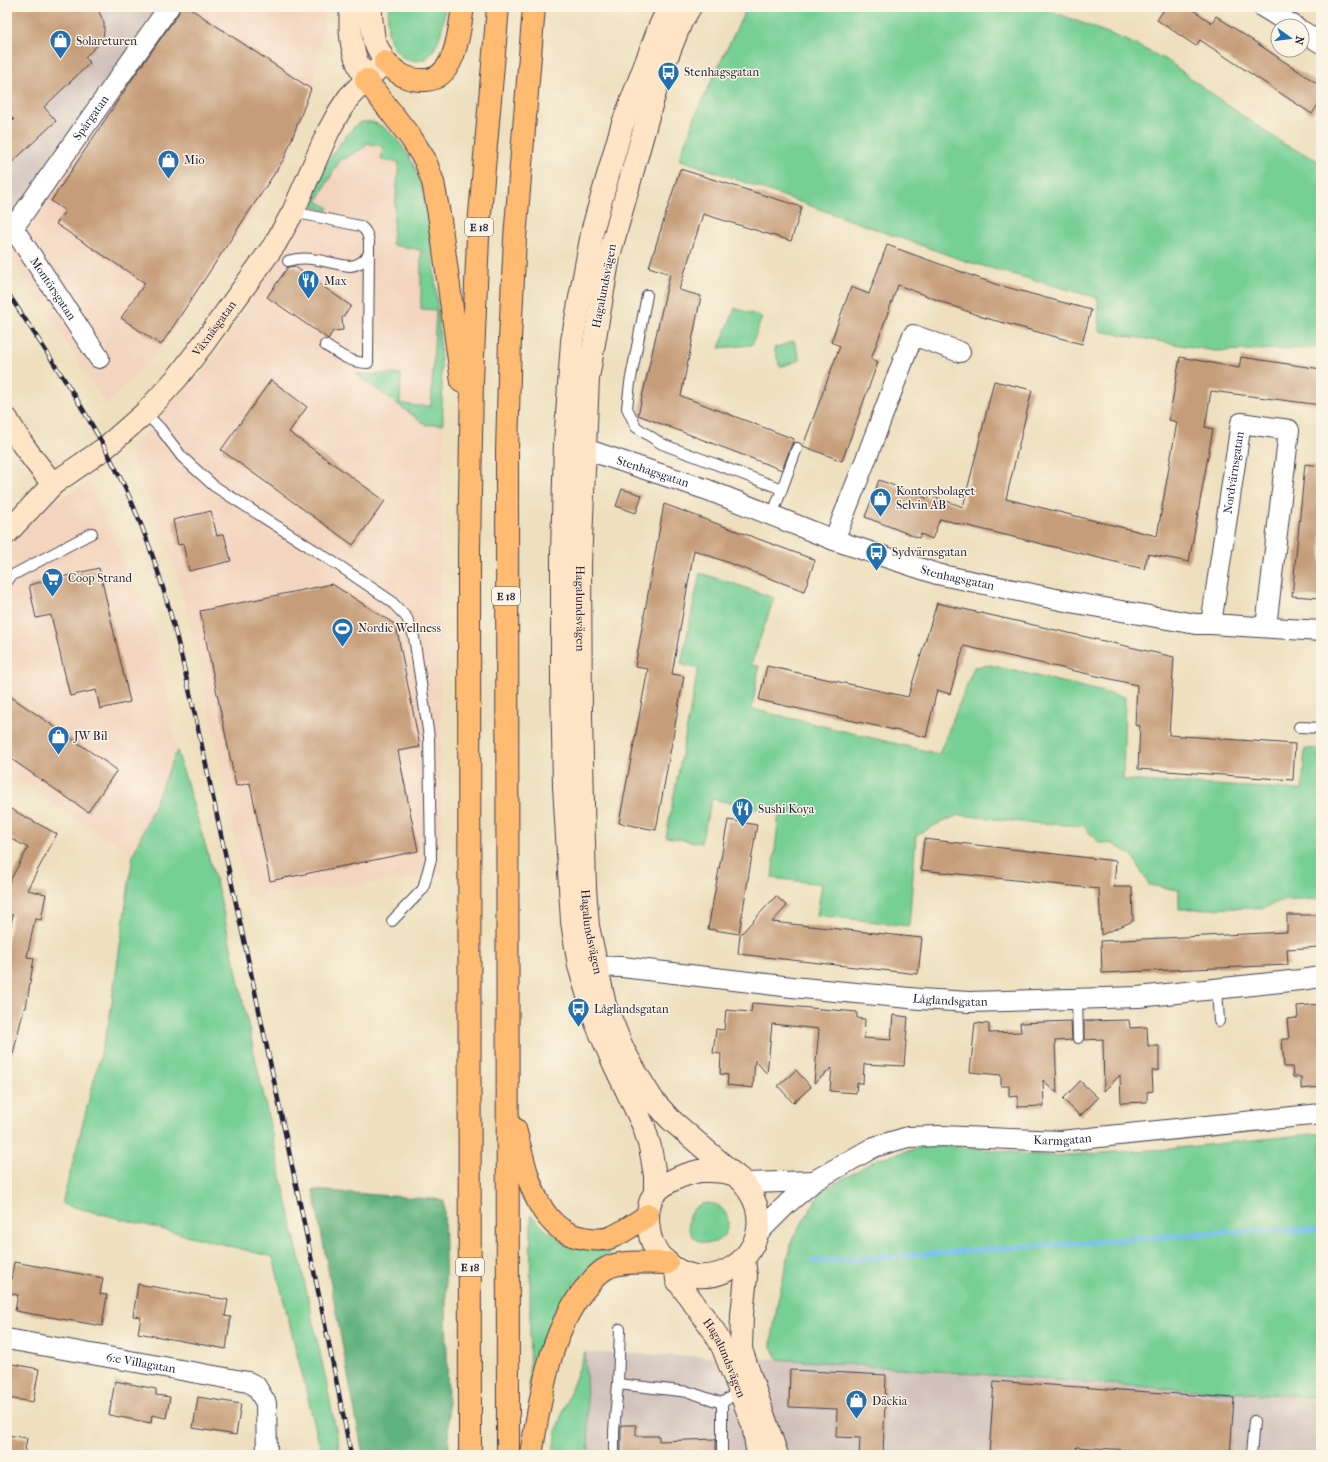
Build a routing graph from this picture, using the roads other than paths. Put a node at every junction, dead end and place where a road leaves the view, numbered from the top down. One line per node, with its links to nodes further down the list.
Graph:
1 (169, 7): 16 (street, Spårgatan)
2 (351, 7): 14 (street)
3 (371, 7): 13 (street)
4 (463, 7): 13 (highway)
5 (498, 7): 26 (highway, E 18)
6 (534, 7): 47 (highway, E 18)
7 (669, 7): 25 (street, Hagalundsvägen)
8 (690, 7): 25 (street, Hagalundsvägen)
9 (1263, 7): 10 (street)
10 (1281, 18)
11 (1310, 36): 12 (street)
12 (1321, 43)
13 (385, 62): 14 (street, Våxnäsgatan)
14 (366, 80): 15 (street, Våxnäsgatan); 26 (highway)
15 (293, 212): 17 (lane); 23 (street, Våxnäsgatan)
16 (10, 224): 22 (street, Montörsgatan)
17 (369, 253): 18 (lane); 20 (lane)
18 (288, 261)
19 (647, 295): 29 (lane)
20 (325, 345)
21 (960, 352): 33 (street)
22 (99, 358)
23 (145, 413): 28 (street, Våxnäsgatan); 40 (lane)
24 (7, 419): 28 (street)
25 (575, 446): 30 (street, Stenhagsgatan); 41 (street, Hagalundsvägen)
26 (471, 447): 63 (highway, E 18)
27 (797, 448): 29 (lane)
28 (53, 484): 31 (street, Våxnäsgatan)
29 (782, 489): 30 (lane)
30 (772, 516): 33 (street, Stenhagsgatan)
31 (7, 532)
32 (92, 533): 34 (lane)
33 (834, 540): 35 (street, Stenhagsgatan)
34 (7, 582)
35 (1211, 624): 36 (street, Stenhagsgatan); 36 (street, Nordvärnsgatan)
36 (1266, 627): 37 (street, Stenhagsgatan)
37 (1321, 631)
38 (1300, 727): 39 (lane)
39 (1321, 728)
40 (392, 920)
41 (588, 966): 44 (street, Låglandsgatan); 49 (street, Hagalundsvägen); 51 (street, Hagalundsvägen)
42 (1321, 976): 43 (street, Låglandsgatan)
43 (1217, 989): 44 (street, Låglandsgatan); 45 (lane)
44 (1077, 998): 46 (lane)
45 (1219, 1021)
46 (1078, 1038)
47 (508, 1105): 52 (highway); 64 (highway, E 18)
48 (1321, 1114): 50 (street, Karmgatan)
49 (740, 1179): 50 (street, Karmgatan); 51 (street); 53 (street, Hagalundsvägen)
50 (814, 1181): 53 (street, Karmgatan)
51 (655, 1193): 52 (street, Hagalundsvägen)
52 (648, 1215): 55 (street, Hagalundsvägen)
53 (758, 1234): 54 (street, Hagalundsvägen)
54 (744, 1259): 55 (street, Hagalundsvägen); 69 (street, Hagalundsvägen)
55 (672, 1266): 59 (street, Hagalundsvägen); 65 (highway)
56 (620, 1329): 58 (lane)
57 (7, 1339): 62 (street, 6:e Villagatan)
58 (618, 1384): 60 (lane); 66 (lane)
59 (740, 1390): 60 (lane); 68 (street, Hagalundsvägen)
60 (722, 1403): 67 (lane)
61 (1254, 1421): 70 (lane)
62 (267, 1455)
63 (470, 1455)
64 (508, 1455)
65 (530, 1455)
66 (614, 1455)
67 (722, 1455)
68 (758, 1455)
69 (777, 1455)
70 (1251, 1455)

